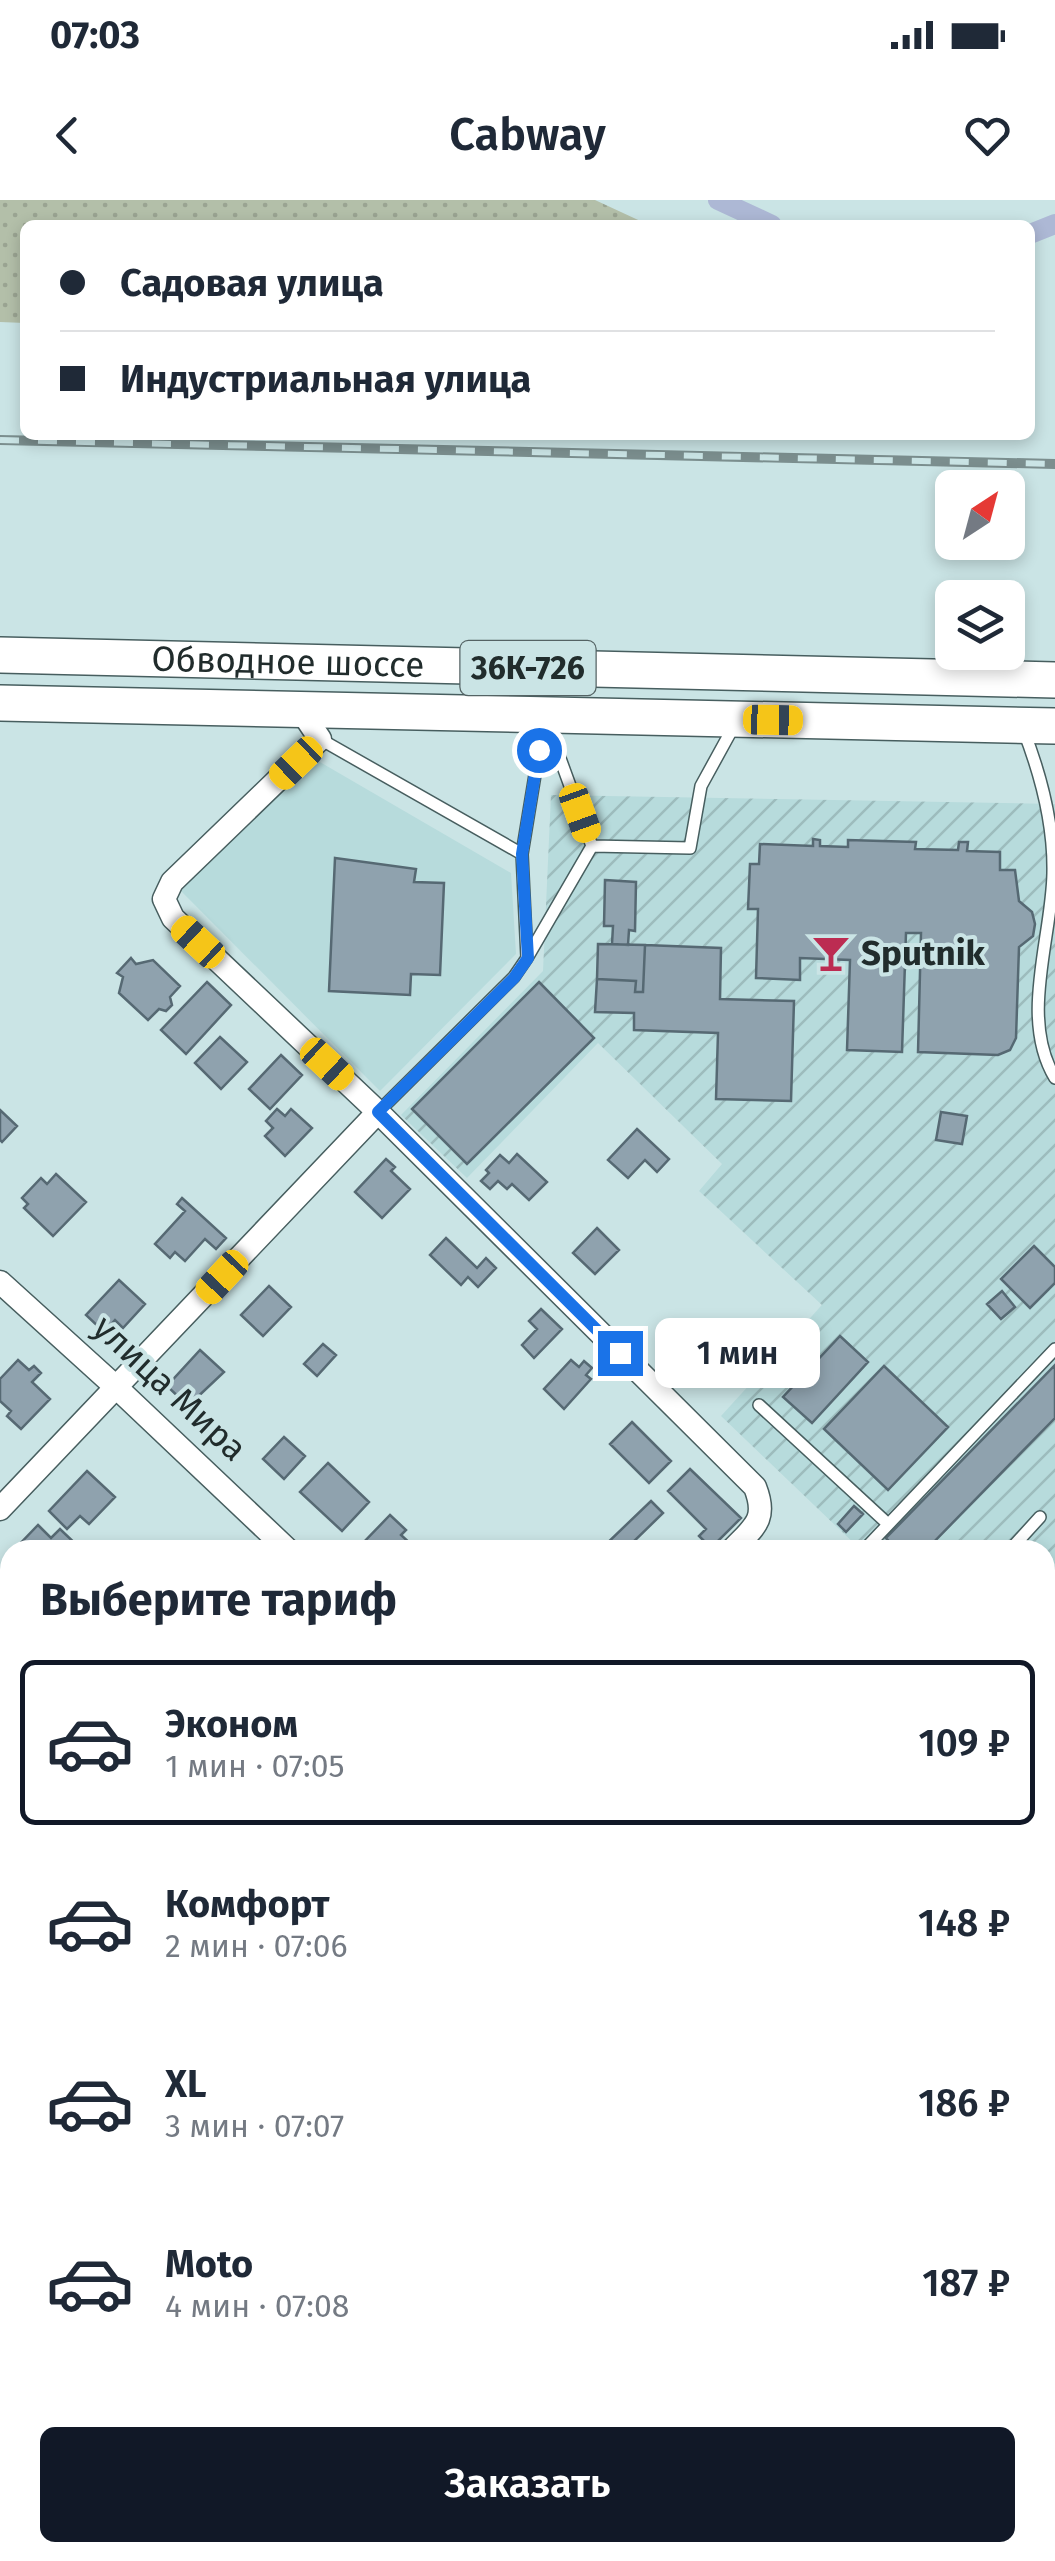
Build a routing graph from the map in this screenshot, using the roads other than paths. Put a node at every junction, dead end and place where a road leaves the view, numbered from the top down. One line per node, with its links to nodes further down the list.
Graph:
1 (0, 655): 2 (main road, Обводное шоссе / 36К-726)
2 (1055, 680)
3 (0, 703): 4 (main road, Обводное шоссе / 36К-726)
4 (300, 709): 5 (main road, Обводное шоссе / 36К-726); 8 (street)
5 (545, 716): 6 (main road, Обводное шоссе / 36К-726); 9 (lane); 10 (lane)
6 (738, 719): 7 (main road, Обводное шоссе / 36К-726); 9 (lane)
7 (1038, 726): 12 (lane)
8 (320, 739): 10 (lane); 13 (street)
9 (592, 846): 11 (lane)
10 (522, 854): 11 (lane)
11 (528, 958): 13 (lane)
12 (1055, 1078)
13 (378, 1112): 16 (street); 22 (street)
14 (0, 1282): 16 (street, улица Мира)
15 (1055, 1350): 20 (lane)
16 (117, 1388): 18 (street); 21 (street, улица Мира)
17 (758, 1405): 20 (lane)
18 (0, 1509)
19 (1040, 1517): 24 (lane)
20 (888, 1524): 23 (lane)
21 (277, 1540)
22 (742, 1540)
23 (873, 1540)
24 (1019, 1540)

